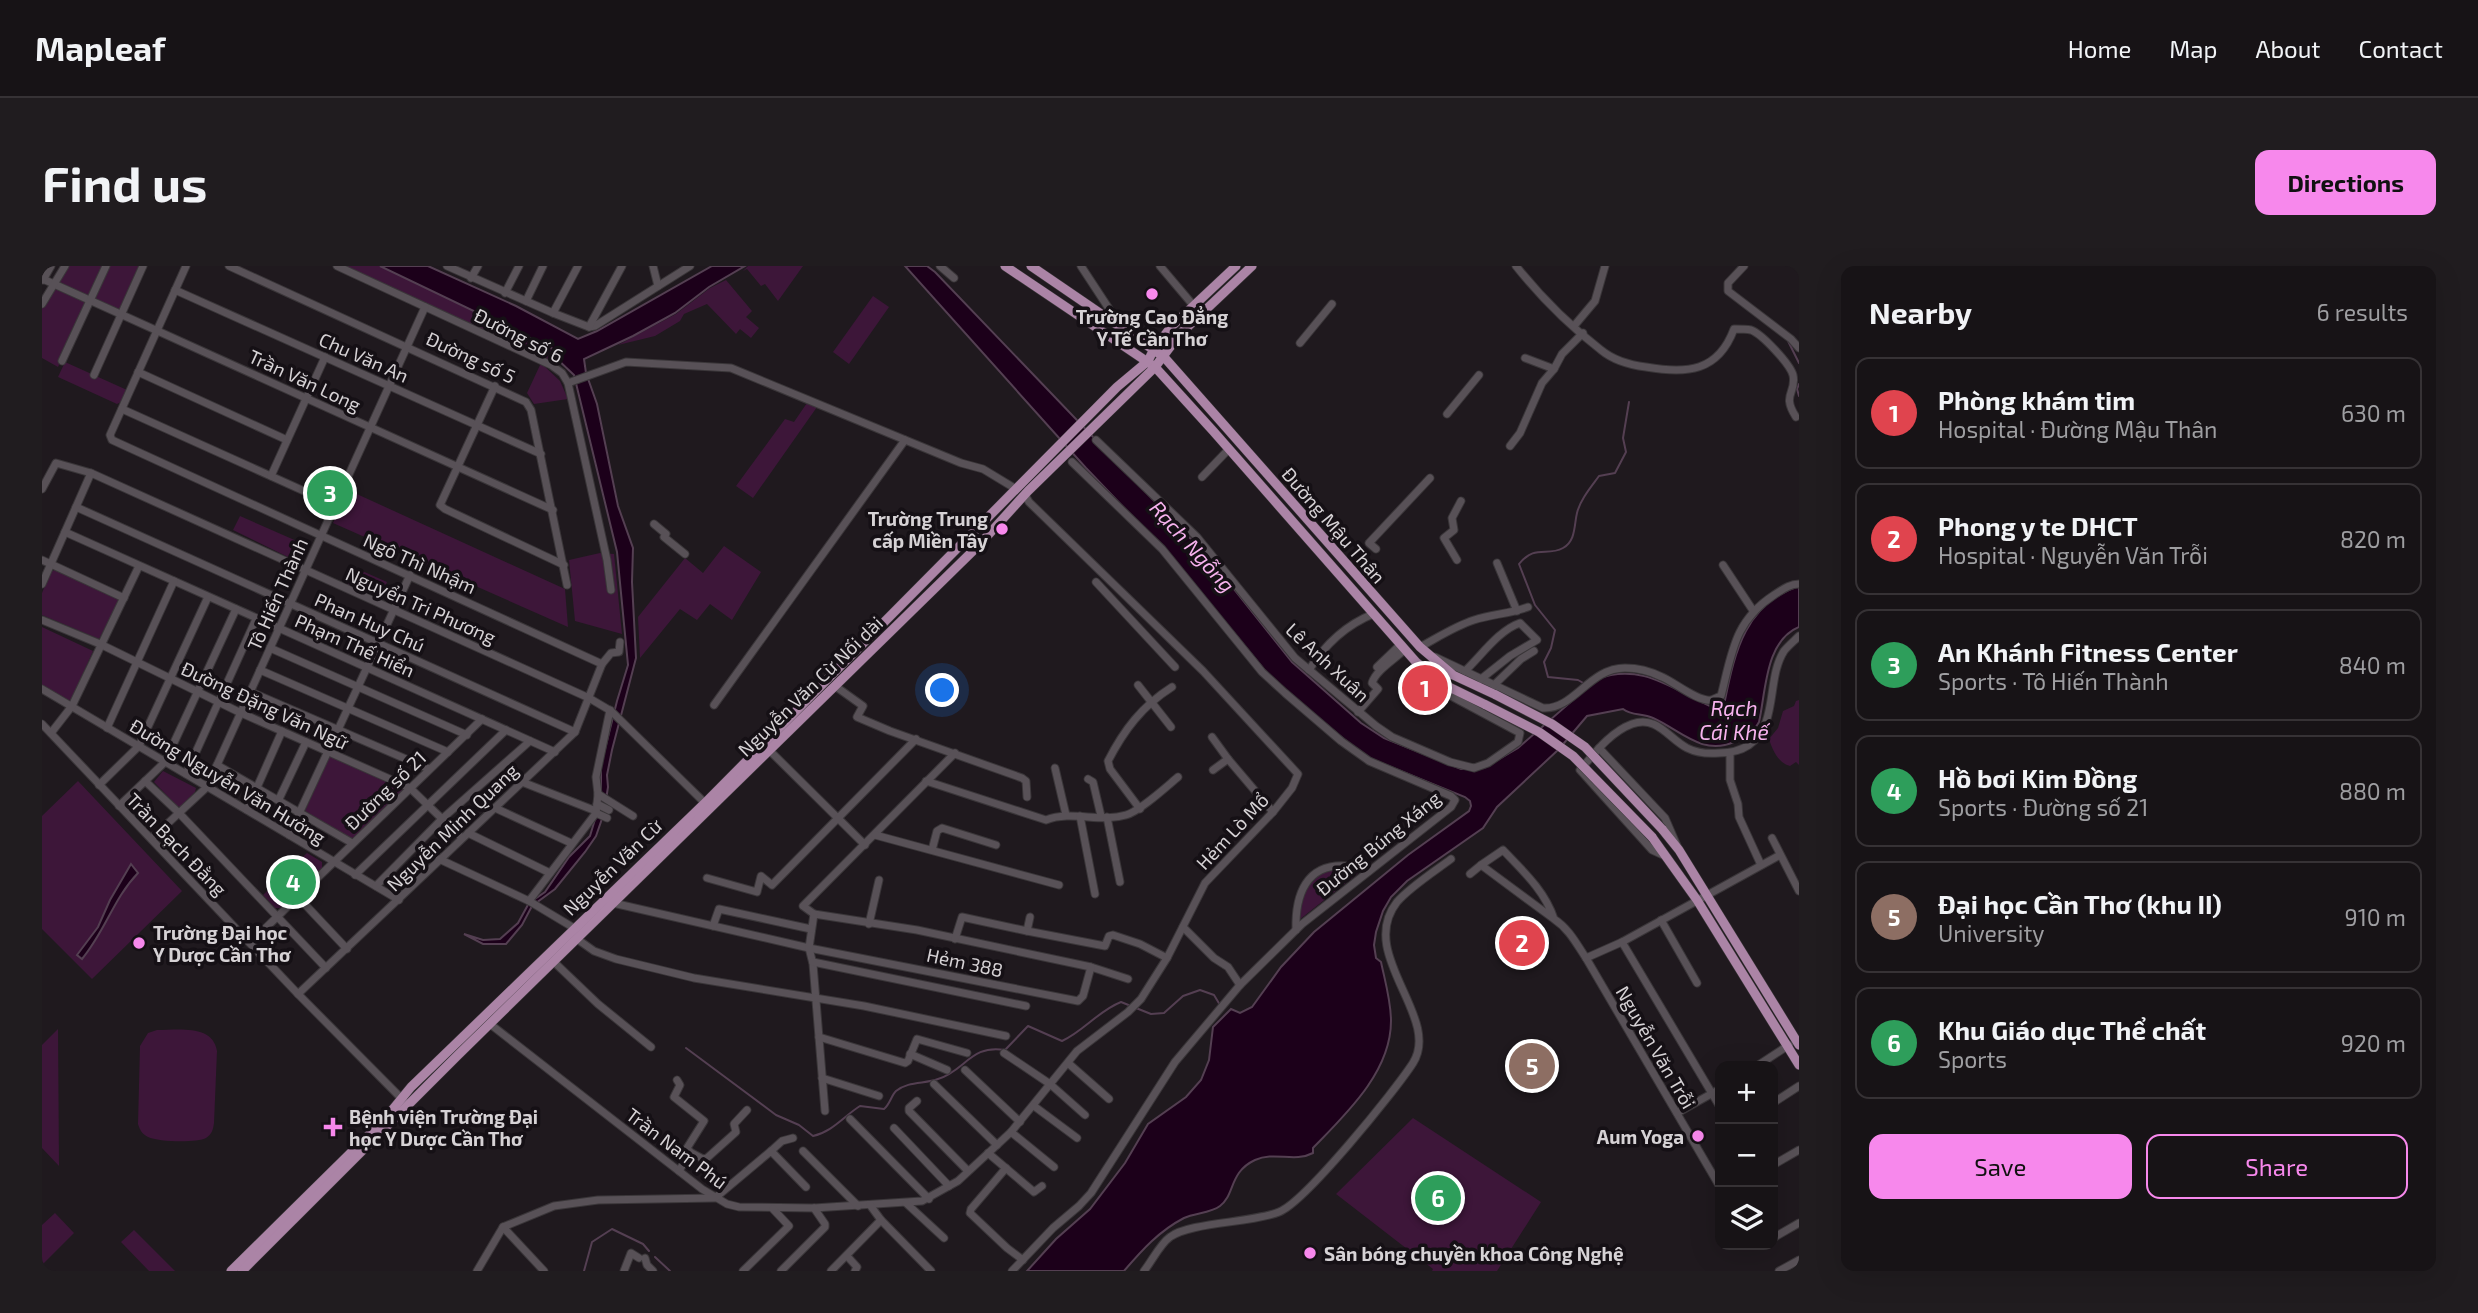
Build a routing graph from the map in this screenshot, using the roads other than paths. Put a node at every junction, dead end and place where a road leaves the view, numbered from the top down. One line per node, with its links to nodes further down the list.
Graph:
1 (51, 266): 29 (street)
2 (65, 266): 30 (street)
3 (106, 266): 35 (street)
4 (143, 266): 43 (street)
5 (186, 266): 32 (street)
6 (229, 266): 50 (street, Đường số 5)
7 (337, 266): 41 (street, Đường số 6)
8 (447, 266): 27 (street)
9 (478, 266): 27 (street)
10 (519, 266): 33 (street)
11 (543, 266): 36 (street)
12 (578, 266): 42 (street)
13 (622, 266): 45 (street)
14 (653, 266): 31 (street)
15 (690, 266): 26 (street)
16 (940, 266): 28 (street)
17 (1005, 266): 57 (main road, Đường Mậu Thân)
18 (1031, 266): 38 (main road, Đường Mậu Thân)
19 (1081, 266): 34 (street)
20 (1160, 266): 40 (street)
21 (1236, 266): 40 (main road)
22 (1252, 266): 54 (main road)
23 (1516, 266): 44 (street)
24 (1605, 266): 44 (street)
25 (1744, 266): 51 (street)
26 (678, 270): 31 (street)
27 (471, 278): 33 (street)
28 (954, 278)
29 (43, 280): 30 (street, Trần Văn Long)
30 (54, 284): 35 (street, Trần Văn Long); 37 (street)
31 (658, 286): 45 (street)
32 (175, 290): 47 (street); 53 (street, Chu Văn An)
33 (505, 293): 36 (street)
34 (1103, 298): 38 (street); 46 (street)
35 (91, 300): 43 (street, Trần Văn Long); 56 (street)
36 (526, 301): 42 (street)
37 (42, 304)
38 (1087, 304): 46 (main road, Đường Mậu Thân)
39 (1332, 304): 49 (street)
40 (1193, 305): 52 (main road)
41 (425, 307): 50 (street, Tô Hiến Thành); 62 (street, Đường số 6)
42 (553, 313): 45 (street)
43 (121, 314): 47 (street, Trần Văn Long); 60 (street)
44 (1574, 326): 48 (street)
45 (589, 327)
46 (1121, 327): 52 (main road, Đường Mậu Thân)
47 (157, 330): 59 (street); 65 (street, Trần Văn Long)
48 (1583, 333): 58 (street); 68 (street)
49 (1300, 343)
50 (407, 345): 63 (street, Tô Hiến Thành); 64 (street, Đường số 5)
51 (1799, 348)
52 (1154, 349): 54 (main road, Đường Mậu Thân); 57 (main road)
53 (325, 357): 63 (street, Chu Văn An); 65 (street)
54 (1164, 357): 57 (main road); 79 (main road, Đường Mậu Thân)
55 (1525, 358): 58 (street)
56 (62, 361)
57 (1151, 364): 75 (main road, Đường Mậu Thân); 86 (main road); 86 (main road)
58 (1554, 369): 74 (street)
59 (138, 372): 66 (street); 71 (street)
60 (94, 374)
61 (1479, 374): 67 (street)
62 (571, 382): 72 (street); 110 (street, Đường số 6)
63 (389, 384): 69 (street, Chu Văn An); 70 (street, Tô Hiến Thành)
64 (495, 386): 69 (street); 76 (street, Đường số 5)
65 (306, 398): 70 (street, Trần Văn Long); 71 (street)
66 (122, 410): 81 (street); 93 (street, Ngô Thì Nhậm)
67 (1447, 414)
68 (1798, 418)
69 (476, 424): 76 (street, Chu Văn An); 78 (street)
70 (369, 427): 78 (street, Trần Văn Long); 88 (street, Tô Hiến Thành)
71 (287, 440): 81 (street)
72 (905, 440): 86 (street); 154 (street)
73 (1096, 440): 139 (street, Lê Anh Xuân)
74 (1510, 446)
75 (1229, 449): 82 (street); 83 (main road, Đường Mậu Thân)
76 (541, 454): 90 (street, Đường số 5)
77 (1072, 462): 234 (street, Đường Búng Xáng)
78 (457, 467): 90 (street, Trần Văn Long); 100 (street)
79 (1262, 470): 83 (main road); 130 (main road, Đường Mậu Thân)
80 (91, 473): 85 (street, Nguyển Tri Phương); 89 (street); 103 (street, Nguyển Tri Phương)
81 (271, 476): 88 (street)
82 (1202, 477)
83 (1254, 478): 119 (main road, Đường Mậu Thân)
84 (1430, 478): 94 (street)
85 (42, 489)
86 (1023, 492): 122 (main road, Nguyễn Văn Cừ Nối dài); 207 (street, Hẻm Lò Mổ)
87 (1461, 501): 97 (street)
88 (335, 505): 93 (street, Tô Hiến Thành)
89 (76, 507): 92 (street); 113 (street, Phan Huy Chú)
90 (553, 510): 100 (street, Đường số 5)
91 (654, 524): 95 (street)
92 (65, 531): 99 (street); 102 (street, Phạm Thế Hiển)
93 (321, 535): 103 (street, Tô Hiến Thành); 104 (street, Ngô Thì Nhậm)
94 (1376, 549)
95 (685, 554)
96 (42, 560): 99 (street)
97 (1457, 560)
98 (1497, 563): 117 (street)
99 (51, 564): 107 (street); 112 (street)
100 (564, 565): 109 (street, Đường số 5)
101 (1723, 565): 118 (street)
102 (139, 566): 105 (street, Phạm Thế Hiển); 112 (street)
103 (306, 570): 113 (street, Tô Hiến Thành); 116 (street, Nguyển Tri Phương)
104 (410, 575): 116 (street); 134 (street, Ngô Thì Nhậm)
105 (174, 582): 111 (street, Phạm Thế Hiển); 132 (street)
106 (1096, 582): 135 (street)
107 (42, 584)
108 (1799, 584): 118 (street)
109 (567, 585)
110 (611, 590)
111 (208, 597): 115 (street, Phạm Thế Hiển); 141 (street)
112 (124, 598): 127 (street)
113 (290, 604): 123 (street, Tô Hiến Thành); 126 (street, Phan Huy Chú)
114 (1528, 607): 117 (street)
115 (236, 609): 120 (street, Phạm Thế Hiển); 149 (street)
116 (394, 610): 126 (street); 151 (street, Nguyển Tri Phương)
117 (1517, 611): 130 (street)
118 (1754, 612): 144 (street)
119 (1373, 614): 128 (main road, Đường Mậu Thân); 139 (street)
120 (257, 619): 123 (street, Phạm Thế Hiển); 153 (street)
121 (42, 620): 127 (street, Đường Đặng Văn Ngữ)
122 (893, 622): 145 (main road, Nguyễn Văn Cừ Nối dài); 201 (main road, Nguyễn Văn Cừ)
123 (279, 629): 129 (street, Tô Hiến Thành); 137 (street, Phạm Thế Hiển)
124 (1799, 636): 181 (street)
125 (620, 642): 134 (street, Nguyễn Minh Quang)
126 (379, 643): 137 (street); 167 (street, Phan Huy Chú)
127 (100, 644): 132 (street, Đường Đặng Văn Ngữ); 155 (street)
128 (1402, 648): 133 (main road, Đường Mậu Thân); 136 (street); 158 (street)
129 (270, 649): 138 (street, Tô Hiến Thành); 148 (street)
130 (1422, 650): 140 (street); 226 (main road, Đường Mậu Thân, bridge)
131 (1534, 651): 144 (street)
132 (137, 662): 141 (street, Đường Đặng Văn Ngữ); 163 (street)
133 (1416, 662): 158 (street, Lê Anh Xuân); 228 (main road, Đường Mậu Thân, bridge)
134 (602, 664): 151 (street, Nguyễn Minh Quang)
135 (1175, 667)
136 (1377, 667)
137 (368, 668): 148 (street); 160 (street, Phạm Thế Hiển)
138 (260, 670): 150 (street, Tô Hiến Thành); 156 (street)
139 (1309, 670): 158 (street, Lê Anh Xuân)
140 (1465, 671): 142 (street); 142 (street)
141 (169, 678): 149 (street, Đường Đặng Văn Ngữ); 174 (street)
142 (1481, 679): 144 (street)
143 (1138, 685): 152 (street)
144 (1494, 685)
145 (835, 686): 171 (street); 176 (main road, Nguyễn Văn Cừ Nối dài)
146 (1172, 687): 152 (street)
147 (42, 688): 155 (street, Đường Nguyễn Văn Hưởng)
148 (358, 688): 156 (street); 169 (street)
149 (197, 692): 153 (street, Đường Đặng Văn Ngữ); 183 (street)
150 (251, 692): 159 (street, Tô Hiến Thành); 164 (street)
151 (589, 698): 157 (street, Nguyển Tri Phương); 167 (street, Nguyễn Minh Quang)
152 (1151, 700): 162 (street); 205 (street)
153 (219, 702): 159 (street, Đường Đặng Văn Ngữ); 188 (street)
154 (714, 705)
155 (72, 706): 163 (street, Đường Nguyễn Văn Hưởng); 168 (street)
156 (348, 709): 164 (street); 177 (street)
157 (611, 711): 201 (street, Nguyển Tri Phương); 204 (street)
158 (1358, 712)
159 (241, 713): 166 (street, Đường Đặng Văn Ngữ); 184 (street, Tô Hiến Thành)
160 (482, 719): 165 (street, Phạm Thế Hiển); 169 (street, Đường số 21)
161 (42, 724): 168 (street, Trần Bạch Đằng)
162 (1171, 726)
163 (107, 728): 174 (street, Đường Nguyễn Văn Hưởng)
164 (339, 730): 179 (street); 186 (street)
165 (506, 730): 172 (street, Phạm Thế Hiển); 200 (street)
166 (282, 732): 173 (street, Đường Đặng Văn Ngữ); 197 (street)
167 (575, 732): 178 (street, Nguyễn Minh Quang)
168 (51, 733): 194 (street, Trần Bạch Đằng)
169 (467, 735): 177 (street, Đường số 21)
170 (1212, 737): 182 (street)
171 (916, 740): 180 (street); 215 (street)
172 (530, 741): 178 (street, Phạm Thế Hiển); 214 (street)
173 (306, 742): 179 (street, Đường Đặng Văn Ngữ); 199 (street)
174 (139, 746): 183 (street, Đường Nguyễn Văn Hưởng); 194 (street)
175 (1600, 748): 181 (street); 226 (street); 228 (street)
176 (769, 751): 201 (main road, Nguyễn Văn Cừ Nối dài); 215 (street)
177 (448, 752): 186 (street, Đường số 21)
178 (555, 752): 193 (street, Nguyễn Minh Quang)
179 (329, 753): 196 (street, Đường Đặng Văn Ngữ); 209 (street)
180 (955, 753): 192 (street); 198 (street)
181 (1730, 753): 233 (street)
182 (1228, 759): 187 (street); 207 (street)
183 (165, 762): 188 (street, Đường Nguyễn Văn Hưởng); 191 (street)
184 (217, 765): 195 (street, Tô Hiến Thành); 197 (street)
185 (1055, 768): 210 (street)
186 (429, 769): 196 (street, Đường số 21)
187 (1213, 770)
188 (186, 774): 195 (street, Đường Nguyễn Văn Hưởng)
189 (1178, 777): 205 (street)
190 (1088, 779): 213 (street)
191 (145, 781): 202 (street); 208 (street)
192 (926, 781): 210 (street); 218 (street)
193 (522, 782): 203 (street, Nguyễn Minh Quang); 204 (street)
194 (99, 785): 202 (street, Trần Bạch Đằng)
195 (207, 787): 206 (street, Đường Nguyễn Văn Hưởng); 208 (street, Tô Hiến Thành)
196 (410, 788): 200 (street, Đường Đặng Văn Ngữ); 221 (street, Đường số 21)
197 (258, 789): 199 (street); 206 (street)
198 (1027, 797)
199 (279, 799): 209 (street)
200 (428, 803): 214 (street, Đường Đặng Văn Ngữ); 237 (street)
201 (708, 805): 250 (main road, Nguyễn Văn Cừ Nối dài); 259 (main road, Nguyễn Văn Cừ)
202 (119, 806): 219 (street, Trần Bạch Đằng)
203 (495, 808): 217 (street, Nguyễn Minh Quang); 222 (street)
204 (601, 808): 212 (street); 222 (street)
205 (1140, 808): 213 (street)
206 (247, 810): 216 (street, Đường Nguyễn Văn Hưởng)
207 (1273, 812): 258 (street, Hẻm Lò Mổ)
208 (179, 813): 219 (street, Tô Hiến Thành); 252 (street)
209 (302, 813): 216 (street); 221 (street)
210 (1066, 815): 211 (street)
211 (1080, 816): 213 (street); 244 (street)
212 (633, 817)
213 (1104, 817): 240 (street)
214 (443, 818): 217 (street, Đường Đặng Văn Ngữ); 242 (street)
215 (837, 818): 223 (street); 238 (street)
216 (289, 835): 231 (street, Đường Nguyễn Văn Hưởng)
217 (465, 835): 229 (street, Nguyễn Minh Quang); 235 (street)
218 (875, 835): 223 (street); 225 (street)
219 (152, 838): 266 (street, Trần Bạch Đằng)
220 (1772, 838): 227 (street)
221 (352, 843): 231 (street, Đường số 21)
222 (571, 843): 235 (street)
223 (865, 845): 251 (street, Hẻm 388)
224 (996, 845): 225 (street)
225 (932, 850): 241 (street)
226 (1679, 850): 245 (main road)
227 (1780, 855): 233 (street); 243 (street)
228 (1665, 856): 248 (main road)
229 (439, 859): 247 (street, Nguyễn Minh Quang); 249 (street)
230 (1451, 859): 362 (street)
231 (333, 862): 237 (street, Đường Nguyễn Văn Hưởng); 246 (street, Đường số 21)
232 (1481, 865): 236 (street, Nguyễn Văn Trỗi); 254 (street, Nguyễn Văn Trỗi); 254 (street, Nguyễn Văn Trỗi)
233 (1761, 865): 245 (street)
234 (1369, 871): 261 (street, Đường Búng Xáng); 261 (street)
235 (550, 873): 249 (street)
236 (1470, 874)
237 (355, 875): 242 (street, Đường Nguyễn Văn Hưởng)
238 (706, 877)
239 (879, 880): 256 (street)
240 (1120, 882)
241 (1059, 885)
242 (376, 886): 247 (street, Đường Nguyễn Văn Hưởng)
243 (1799, 891)
244 (1095, 894)
245 (1706, 894): 248 (street); 286 (main road)
246 (298, 897): 252 (street, Đường số 21); 268 (street)
247 (399, 900): 268 (street, Nguyễn Minh Quang)
248 (1697, 900): 255 (street); 287 (main road)
249 (530, 901): 259 (street)
250 (613, 903): 257 (street, Hẻm 388); 263 (main road, Nguyễn Văn Cừ)
251 (814, 914): 256 (street, Hẻm 388); 260 (street)
252 (278, 916): 266 (street, Đường số 21); 274 (street)
253 (1030, 917): 262 (street)
254 (1553, 919): 270 (street, Nguyễn Văn Trỗi)
255 (1661, 920): 265 (street); 276 (street)
256 (869, 924): 264 (street, Hẻm 388)
257 (713, 926): 260 (street); 267 (street, Hẻm 388)
258 (1183, 927): 269 (street, Hẻm Lò Mổ); 278 (street)
259 (574, 928): 308 (main road, Nguyễn Văn Cừ)
260 (811, 929): 267 (street)
261 (1296, 930): 278 (street, Đường Búng Xáng)
262 (1027, 931): 264 (street); 269 (street)
263 (577, 939): 271 (main road, Nguyễn Văn Cừ); 281 (street)
264 (955, 939): 273 (street, Hẻm 388)
265 (1622, 942): 270 (street); 302 (street)
266 (250, 943): 280 (street, Trần Bạch Đằng)
267 (809, 948): 272 (street); 273 (street, Hẻm 388)
268 (346, 949): 274 (street, Nguyễn Minh Quang)
269 (1167, 958): 279 (street, Hẻm Lò Mổ)
270 (1586, 958): 312 (street, Nguyễn Văn Trỗi)
271 (554, 962): 283 (main road, Nguyễn Văn Cừ); 288 (street)
272 (813, 962): 281 (street); 282 (street, Hẻm 388)
273 (1091, 967): 275 (street, Hẻm 388)
274 (326, 968): 280 (street, Nguyễn Minh Quang)
275 (1128, 979)
276 (1697, 983)
277 (1139, 985): 279 (street)
278 (1240, 985): 348 (street, Đường Búng Xáng)
279 (1147, 990): 293 (street, Hẻm Lò Mổ)
280 (298, 994): 308 (street, Trần Bạch Đằng)
281 (815, 999): 284 (street); 285 (street)
282 (1026, 1006)
283 (491, 1024): 308 (main road, Nguyễn Văn Cừ); 329 (street, Trần Nam Phú)
284 (1006, 1036)
285 (819, 1037): 291 (street); 297 (street)
286 (1798, 1042): 287 (street)
287 (1787, 1046): 292 (street); 294 (main road)
288 (651, 1047)
289 (967, 1053): 291 (street)
290 (1004, 1053): 300 (street)
291 (910, 1054): 295 (street)
292 (1765, 1061)
293 (1068, 1063): 300 (street, Hẻm Lò Mổ); 305 (street)
294 (1799, 1065)
295 (947, 1070)
296 (965, 1070): 315 (street)
297 (822, 1078): 303 (street); 311 (street)
298 (677, 1080): 324 (street)
299 (934, 1084): 320 (street)
300 (1050, 1084): 309 (street, Hẻm Lò Mổ); 313 (street)
301 (1799, 1086): 306 (street)
302 (1713, 1094): 304 (street); 312 (street)
303 (879, 1096)
304 (1715, 1098)
305 (1110, 1099)
306 (1778, 1099)
307 (917, 1101): 330 (street)
308 (405, 1102): 351 (main road, Nguyễn Văn Cừ); 352 (main road, Nguyễn Văn Cừ)
309 (1034, 1105): 315 (street, Hẻm Lò Mổ); 319 (street)
310 (747, 1110): 324 (street)
311 (825, 1111)
312 (1677, 1113): 331 (street, Nguyễn Văn Trỗi)
313 (1085, 1115)
314 (850, 1119): 336 (street)
315 (1020, 1122): 317 (street, Hẻm Lò Mổ)
316 (894, 1128): 332 (street)
317 (1011, 1132): 320 (street, Hẻm Lò Mổ); 327 (street)
318 (793, 1138): 322 (street)
319 (1077, 1138)
320 (997, 1145): 325 (street, Hẻm Lò Mổ)
321 (1799, 1150): 326 (street)
322 (771, 1151): 334 (street); 335 (street)
323 (803, 1151): 339 (street)
324 (690, 1152): 329 (street)
325 (988, 1153): 328 (street); 330 (street)
326 (1778, 1162)
327 (1054, 1167)
328 (1006, 1168): 333 (street); 348 (street)
329 (679, 1171): 335 (street, Trần Nam Phú)
330 (968, 1171): 332 (street)
331 (1715, 1178)
332 (949, 1186): 336 (street)
333 (1042, 1186)
334 (806, 1187)
335 (715, 1198): 340 (street, Trần Nam Phú); 344 (street)
336 (929, 1199): 337 (street)
337 (906, 1203): 338 (street); 346 (street)
338 (870, 1205): 339 (street, Trần Nam Phú); 342 (street)
339 (858, 1206): 341 (street, Trần Nam Phú)
340 (773, 1208): 341 (street, Trần Nam Phú); 357 (street)
341 (814, 1209): 358 (street)
342 (881, 1220): 347 (street); 360 (street)
343 (1799, 1223): 345 (street)
344 (503, 1227): 353 (street); 354 (street)
345 (1778, 1235)
346 (944, 1238)
347 (847, 1256): 350 (street); 359 (street)
348 (1023, 1260): 361 (street, Đường Búng Xáng)
349 (1799, 1260): 363 (street)
350 (858, 1270)
351 (232, 1271)
352 (242, 1271)
353 (477, 1271)
354 (544, 1271)
355 (624, 1271): 356 (street)
356 (653, 1271)
357 (743, 1271)
358 (781, 1271)
359 (831, 1271)
360 (931, 1271)
361 (1013, 1271)
362 (1144, 1271)
363 (1779, 1271)

